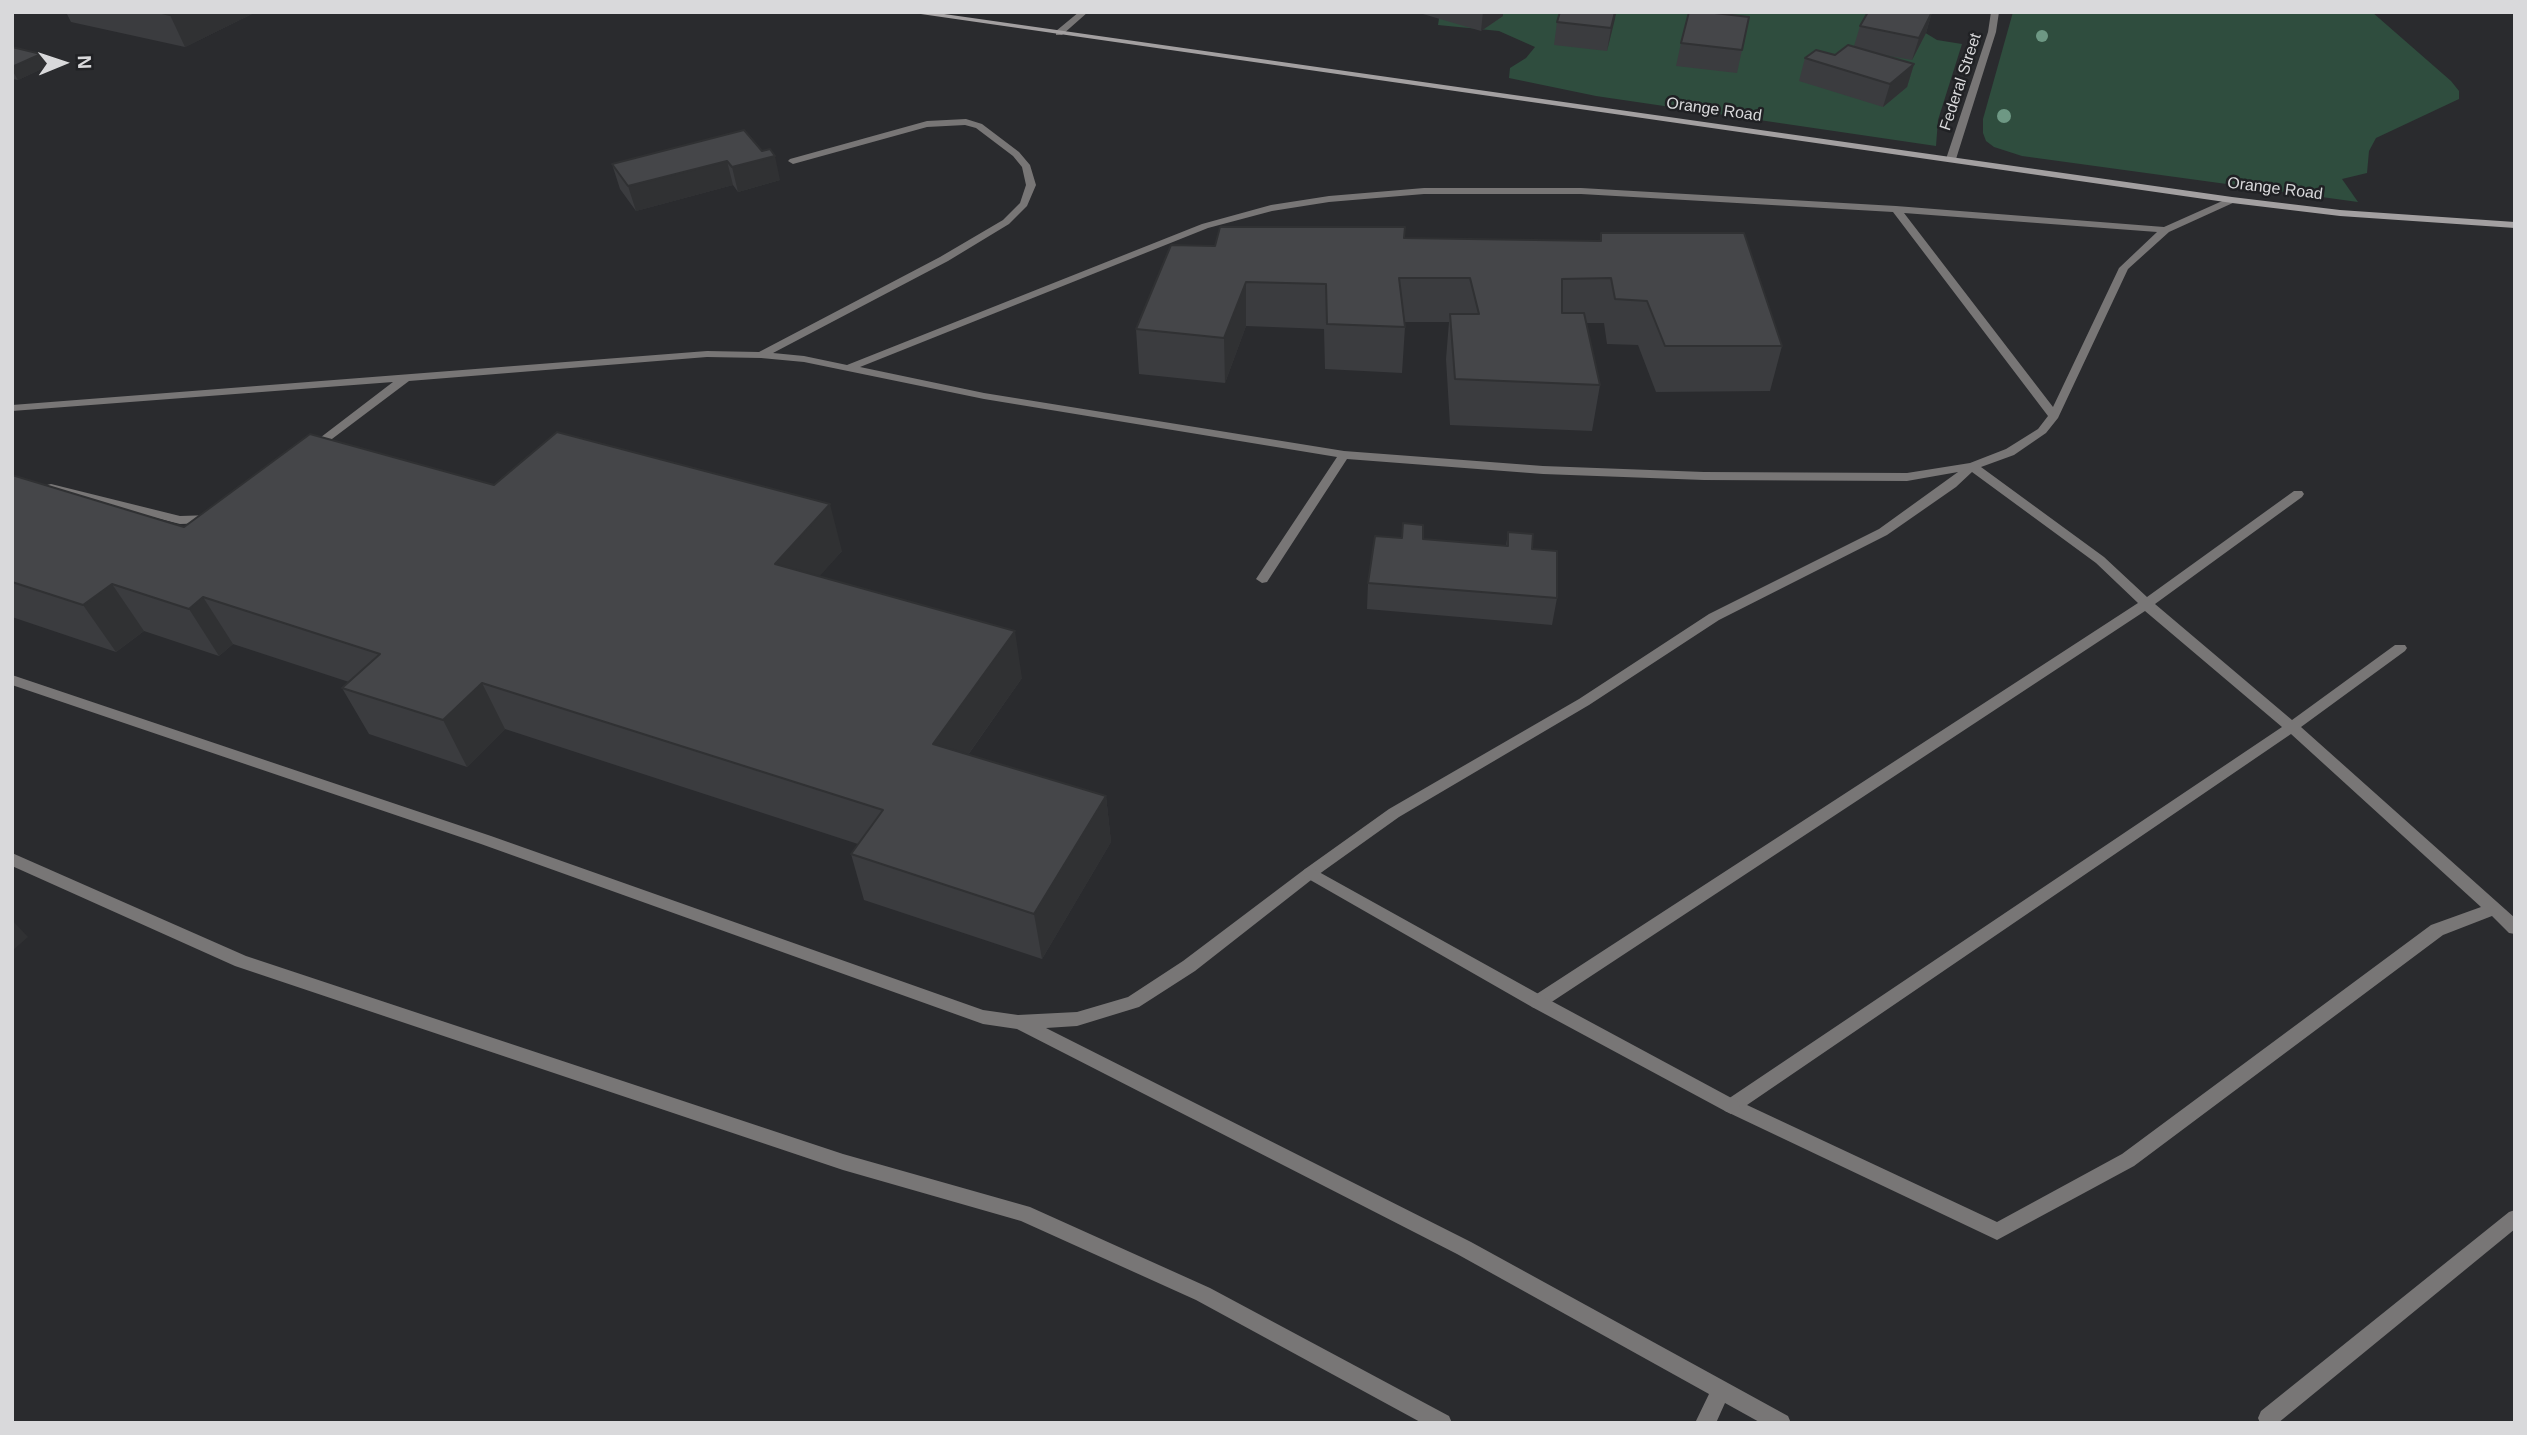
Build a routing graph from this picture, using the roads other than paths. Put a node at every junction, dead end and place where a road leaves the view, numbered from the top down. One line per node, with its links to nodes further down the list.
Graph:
1 (911, 12): 4 (main road, Orange Road)
2 (1084, 12): 4 (street)
3 (1995, 12): 5 (street, Federal Street)
4 (1059, 33): 5 (main road, Orange Road)
5 (1951, 159): 7 (main road, Orange Road)
6 (793, 161): 11 (street)
7 (2232, 200): 9 (main road, Orange Road); 10 (street)
8 (1896, 209): 10 (street); 12 (street); 15 (street)
9 (2515, 225)
10 (2165, 230): 15 (street)
11 (761, 355): 12 (street); 13 (street)
12 (849, 368): 16 (street)
13 (405, 378): 14 (street); 17 (street)
14 (12, 408)
15 (2054, 416): 18 (street)
16 (1344, 455): 18 (street); 22 (street)
17 (297, 462)
18 (1972, 466): 23 (street); 28 (street)
19 (38, 485): 21 (street)
20 (2298, 494): 23 (street)
21 (222, 514)
22 (1262, 579)
23 (2146, 604): 26 (street); 31 (street)
24 (2400, 648): 26 (street)
25 (12, 680): 32 (street)
26 (2292, 727): 29 (street); 33 (street)
27 (12, 859): 37 (street)
28 (1310, 873): 31 (street); 32 (street)
29 (2494, 909): 30 (street); 33 (street)
30 (2515, 928)
31 (1538, 1002): 33 (street)
32 (1018, 1021): 35 (street)
33 (1731, 1106)
34 (2515, 1218): 36 (street)
35 (1721, 1390): 38 (street); 39 (street)
36 (2268, 1418)
37 (1442, 1423)
38 (1705, 1423)
39 (1781, 1423)

